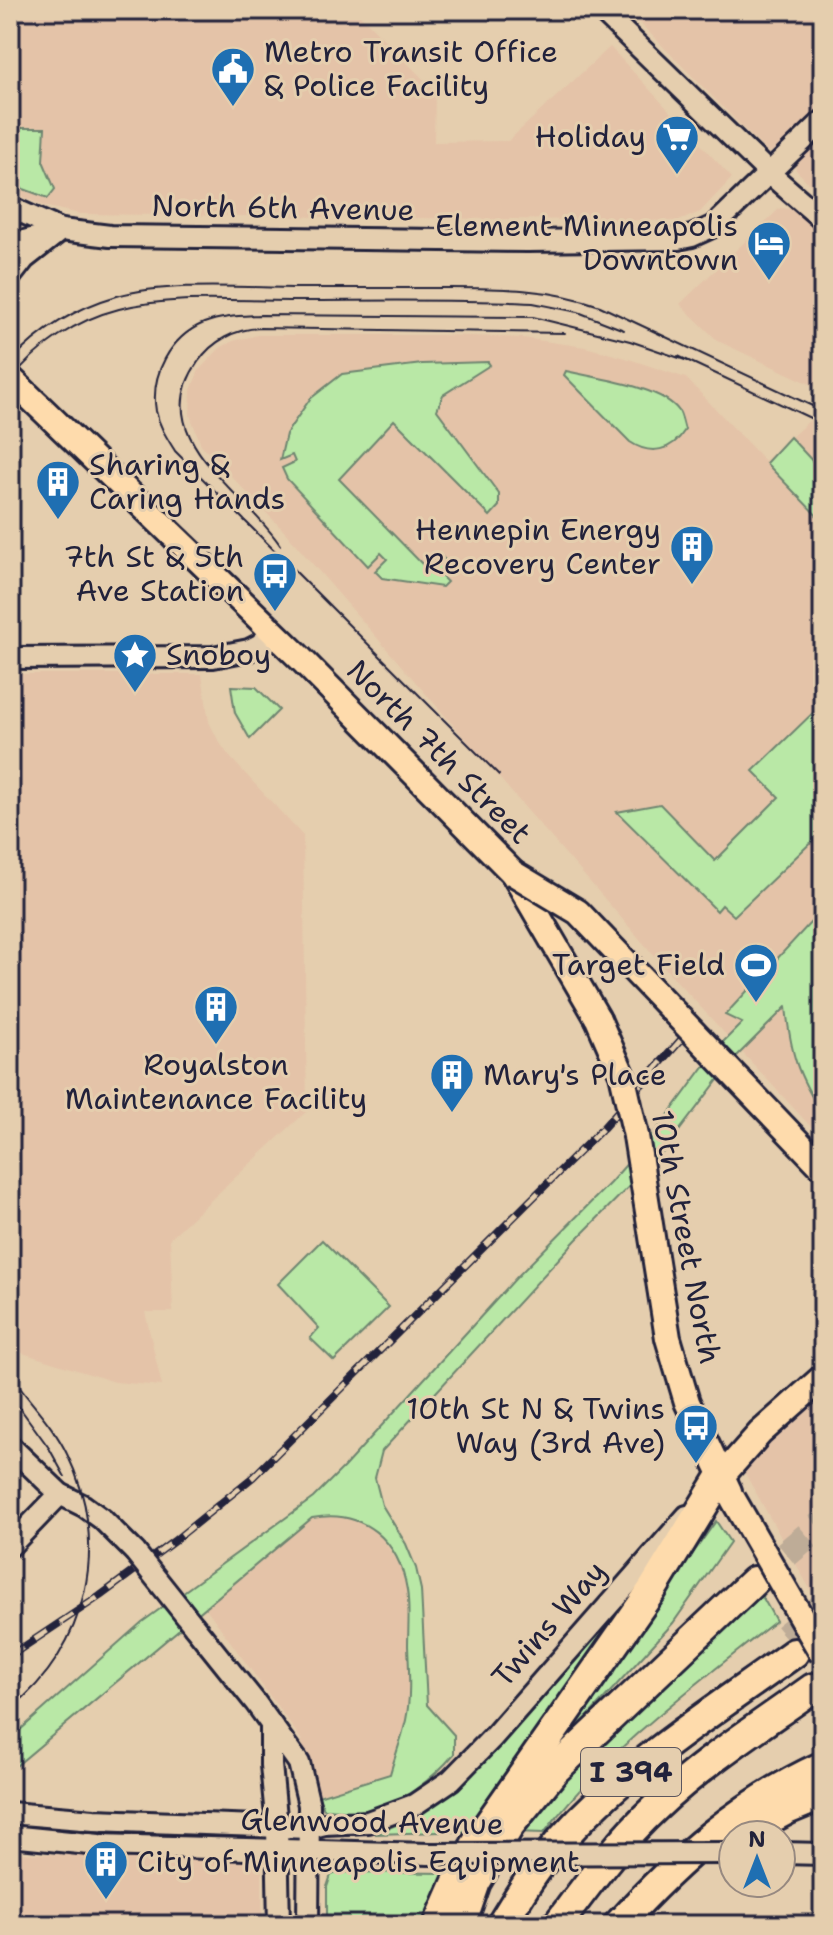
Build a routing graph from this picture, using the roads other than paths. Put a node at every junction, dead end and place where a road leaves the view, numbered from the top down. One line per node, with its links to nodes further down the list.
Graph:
1 (601, 10): 3 (street)
2 (823, 121): 3 (street, North 6th Avenue)
3 (769, 173): 5 (street); 6 (street, North 6th Avenue)
4 (10, 207): 6 (street, North 6th Avenue)
5 (823, 220)
6 (61, 230): 7 (street, North 6th Avenue); 8 (street)
7 (10, 241)
8 (10, 277)
9 (11, 375): 10 (main road, North 7th Street)
10 (273, 632): 11 (street); 12 (main road, North 7th Street)
11 (10, 658)
12 (513, 873): 13 (main road, North 7th Street, bridge); 16 (main road, 10th Street North, bridge)
13 (823, 1168)
14 (823, 1377): 16 (main road, Twins Way)
15 (10, 1446): 17 (street)
16 (727, 1488): 21 (main road, 10th Street North, bridge); 29 (street, Twins Way); 39 (highway)
17 (60, 1494): 18 (street); 23 (street, bridge)
18 (10, 1546)
19 (754, 1581): 40 (highway)
20 (790, 1645): 41 (highway, I 394)
21 (823, 1655)
22 (813, 1688): 42 (highway, I 394)
23 (271, 1725): 28 (street); 29 (street)
24 (823, 1766): 43 (highway)
25 (823, 1795): 27 (highway)
26 (10, 1813): 28 (street, Glenwood Avenue)
27 (770, 1819)
28 (277, 1827): 29 (street, Twins Way); 32 (street)
29 (309, 1828): 33 (street)
30 (10, 1836): 32 (street, Glenwood Avenue)
31 (717, 1850): 43 (highway)
32 (278, 1852): 33 (street, Glenwood Avenue); 37 (street)
33 (308, 1852): 34 (street, Glenwood Avenue, bridge); 38 (street)
34 (717, 1853)
35 (797, 1853): 36 (street)
36 (823, 1854)
37 (279, 1925)
38 (308, 1925)
39 (438, 1925)
40 (461, 1925)
41 (501, 1925)
42 (557, 1925)
43 (618, 1925)

